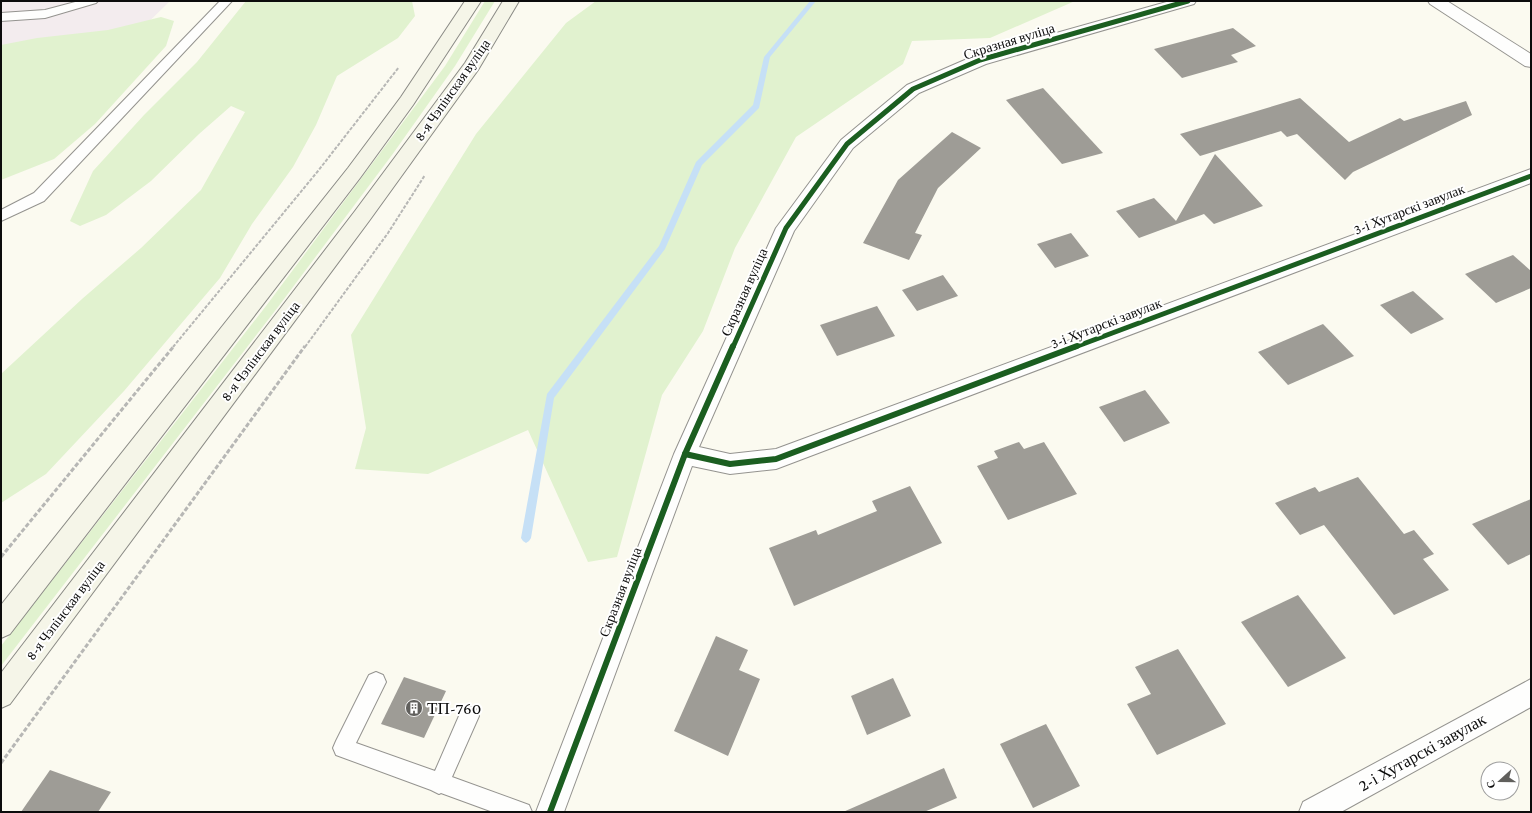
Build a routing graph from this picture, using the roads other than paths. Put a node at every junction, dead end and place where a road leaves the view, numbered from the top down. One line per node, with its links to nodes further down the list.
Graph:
1 (92, 1): 7 (lane)
2 (226, 1): 10 (lane)
3 (473, 1): 12 (main road)
4 (510, 1): 15 (main road, 8-я Чэпінская вуліца)
5 (1188, 1): 11 (street, Скразная вуліца)
6 (1436, 1): 8 (street)
7 (1, 17)
8 (1531, 62)
9 (1531, 176): 11 (street, 3-і Хутарскі завулак)
10 (1, 216)
11 (685, 454): 19 (street, Скразная вуліца)
12 (1, 624)
13 (376, 682): 17 (lane)
14 (1531, 692): 20 (street, 2-і Хутарскі завулак)
15 (1, 695)
16 (469, 716): 17 (lane)
17 (439, 784): 18 (lane)
18 (522, 812)
19 (550, 812)
20 (1313, 812)

